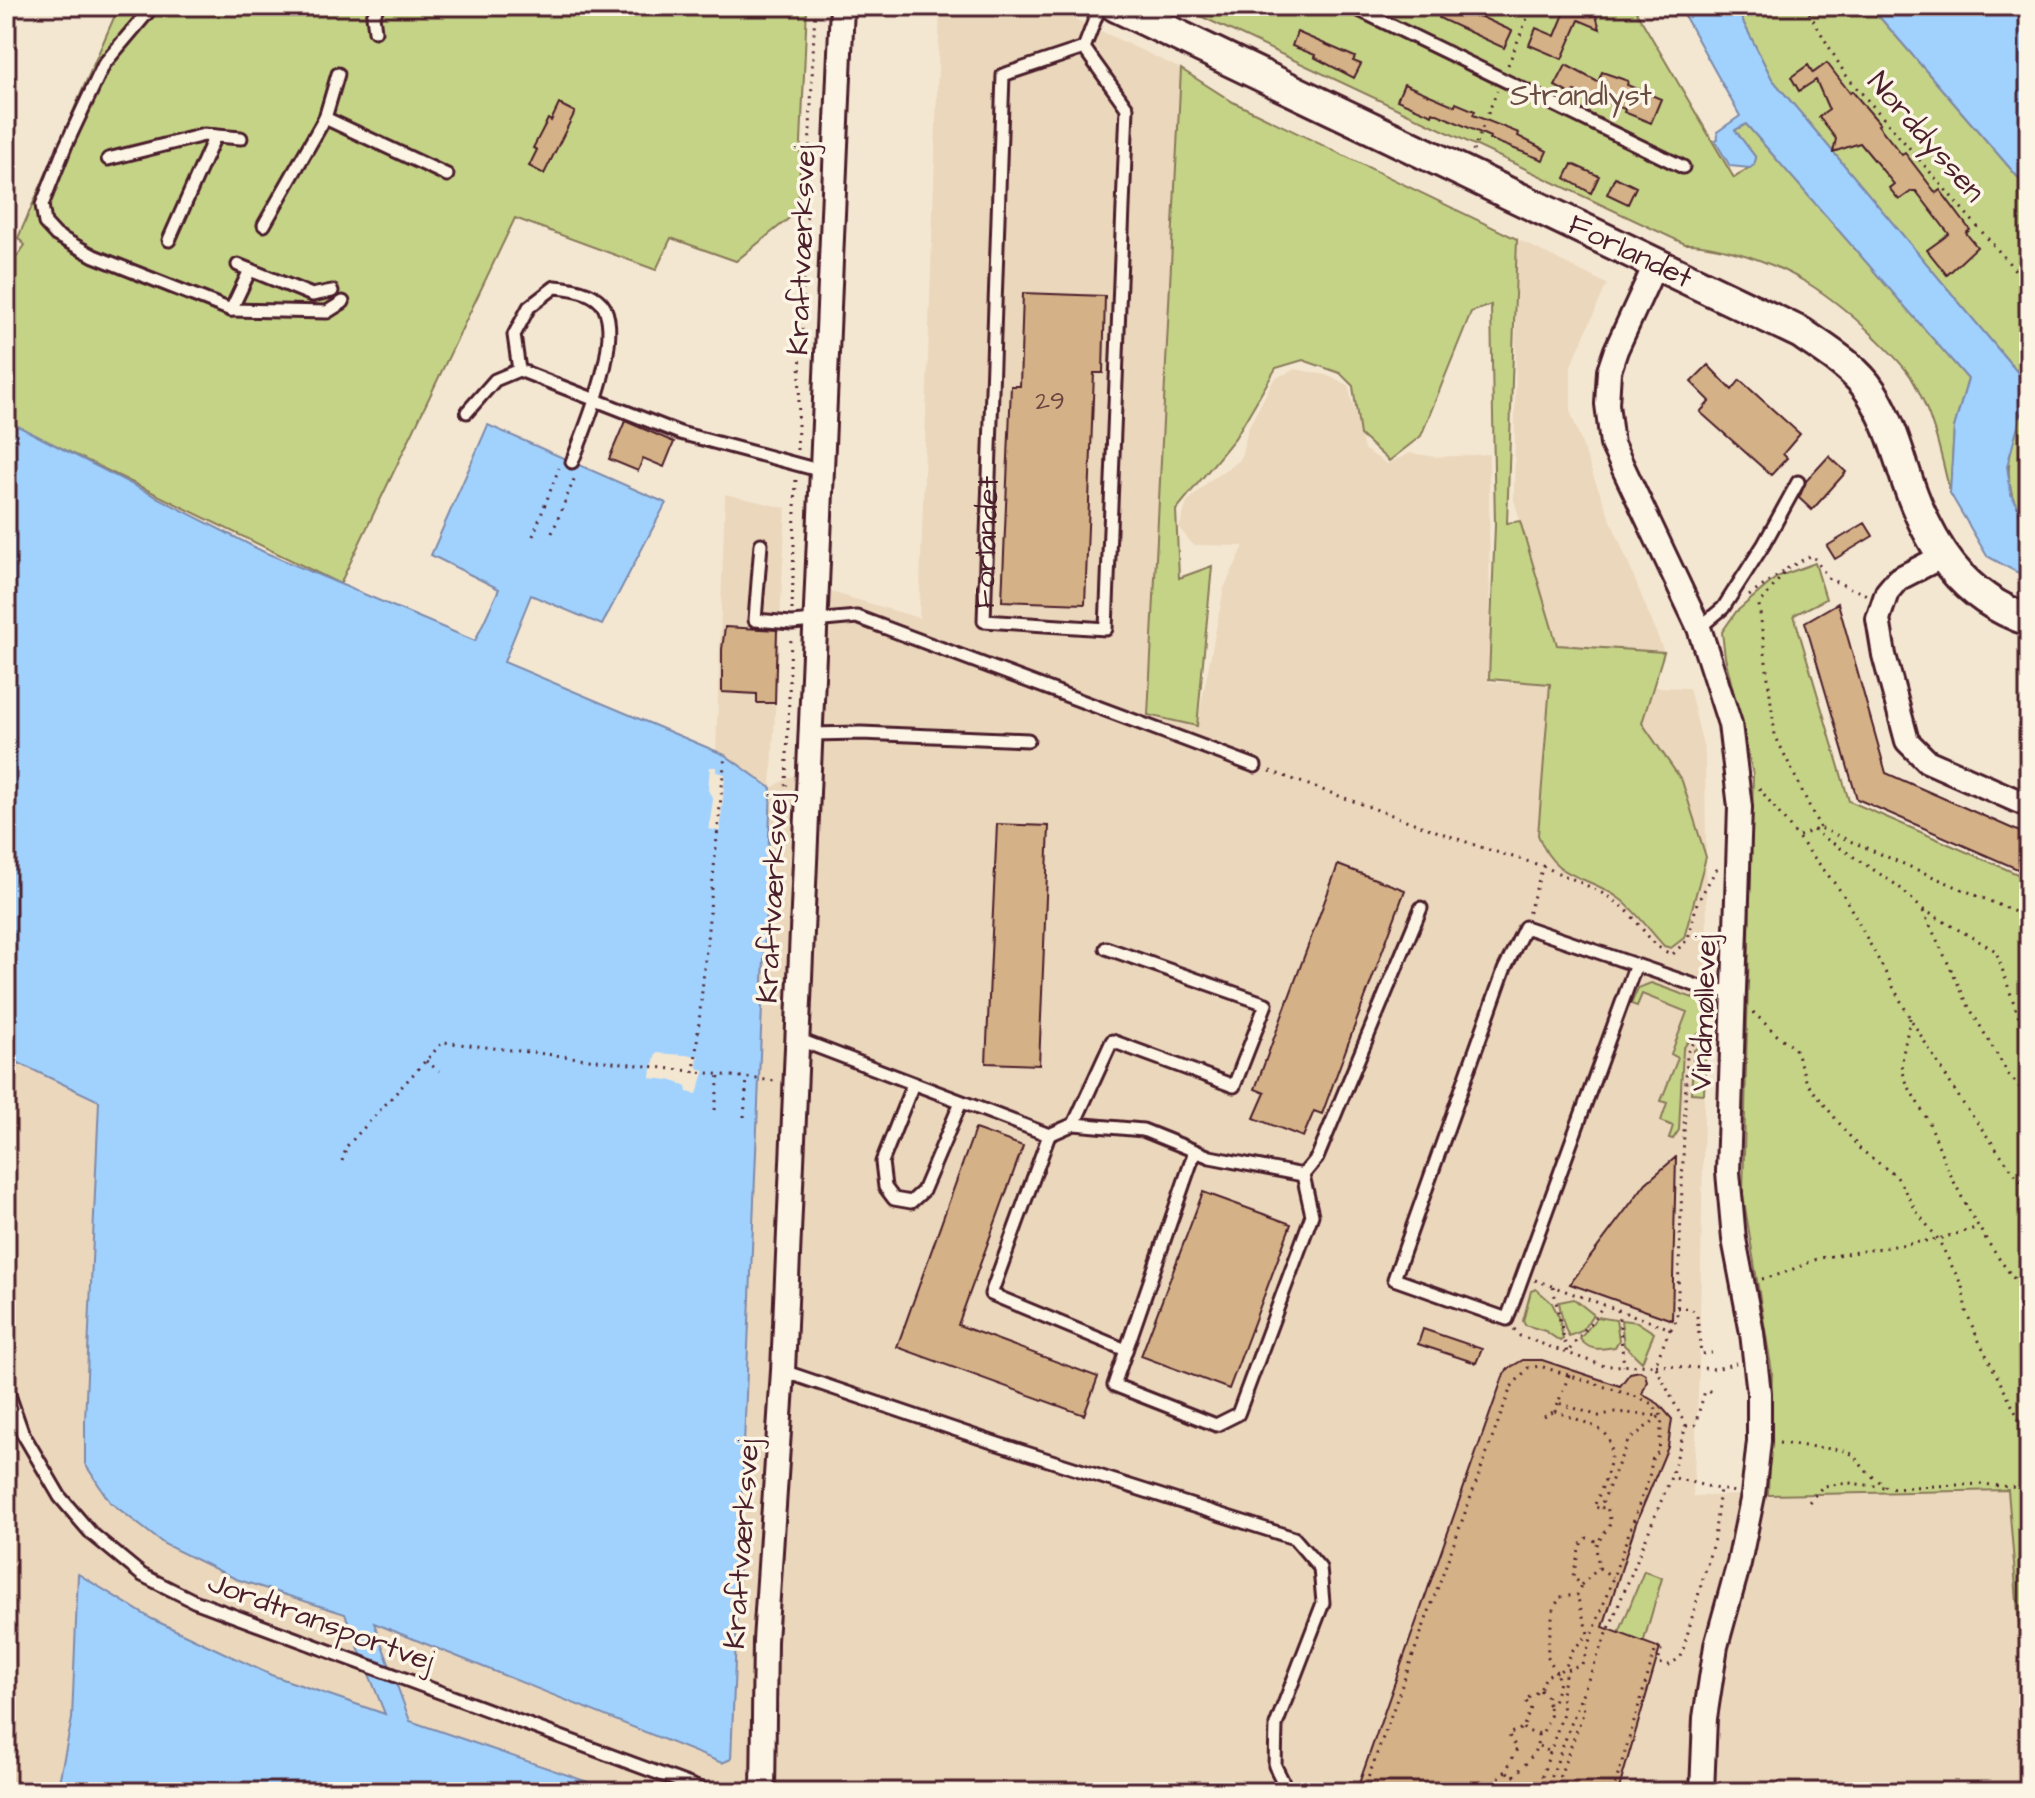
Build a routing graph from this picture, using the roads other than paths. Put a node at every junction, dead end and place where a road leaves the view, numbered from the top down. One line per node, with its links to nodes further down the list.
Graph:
1 (153, 6): 23 (lane)
2 (378, 6): 7 (lane)
3 (842, 6): 28 (street, Kraftværksvej)
4 (1100, 6): 8 (lane)
5 (1116, 6): 18 (street, Forlandet)
6 (1351, 6): 14 (lane)
7 (375, 31)
8 (1084, 48): 8 (lane, Forlandet)
9 (338, 74): 10 (lane)
10 (325, 118): 15 (lane); 16 (lane)
11 (215, 136): 12 (lane); 13 (lane); 17 (lane)
12 (241, 138)
13 (108, 159)
14 (1683, 167)
15 (447, 175)
16 (264, 225)
17 (169, 240)
18 (1656, 263): 31 (street, Forlandet); 34 (street, Vindmøllevej)
19 (238, 265): 20 (lane)
20 (250, 270): 21 (lane); 23 (lane)
21 (332, 291)
22 (343, 302): 23 (lane)
23 (231, 310)
24 (519, 370): 25 (lane); 25 (lane); 26 (lane)
25 (597, 399): 27 (lane); 28 (lane)
26 (467, 412)
27 (572, 462)
28 (822, 471): 33 (street, Kraftværksvej)
29 (1798, 482): 34 (lane)
30 (761, 544): 33 (lane)
31 (1943, 556): 32 (street, Forlandet); 38 (street)
32 (2029, 620)
33 (815, 621): 35 (street, Kraftværksvej); 37 (lane)
34 (1699, 628): 42 (street, Vindmøllevej)
35 (811, 734): 36 (lane); 43 (street, Kraftværksvej)
36 (1028, 740)
37 (1255, 766)
38 (2029, 806)
39 (1421, 908): 49 (lane)
40 (1106, 948): 46 (lane)
41 (1635, 967): 41 (lane); 42 (lane)
42 (1735, 991): 56 (street, Vindmøllevej)
43 (797, 1039): 44 (lane); 51 (street, Kraftværksvej)
44 (913, 1084): 45 (lane); 45 (lane)
45 (961, 1102): 47 (lane)
46 (1074, 1124): 47 (lane); 48 (lane)
47 (1049, 1135): 50 (lane)
48 (1195, 1151): 49 (lane); 50 (lane)
49 (1303, 1175): 50 (lane)
50 (1126, 1350)
51 (783, 1371): 54 (street, Kraftværksvej); 55 (lane)
52 (6, 1386): 53 (lane, Jordtransportvej)
53 (709, 1792)
54 (763, 1792)
55 (1288, 1792)
56 (1702, 1792)

